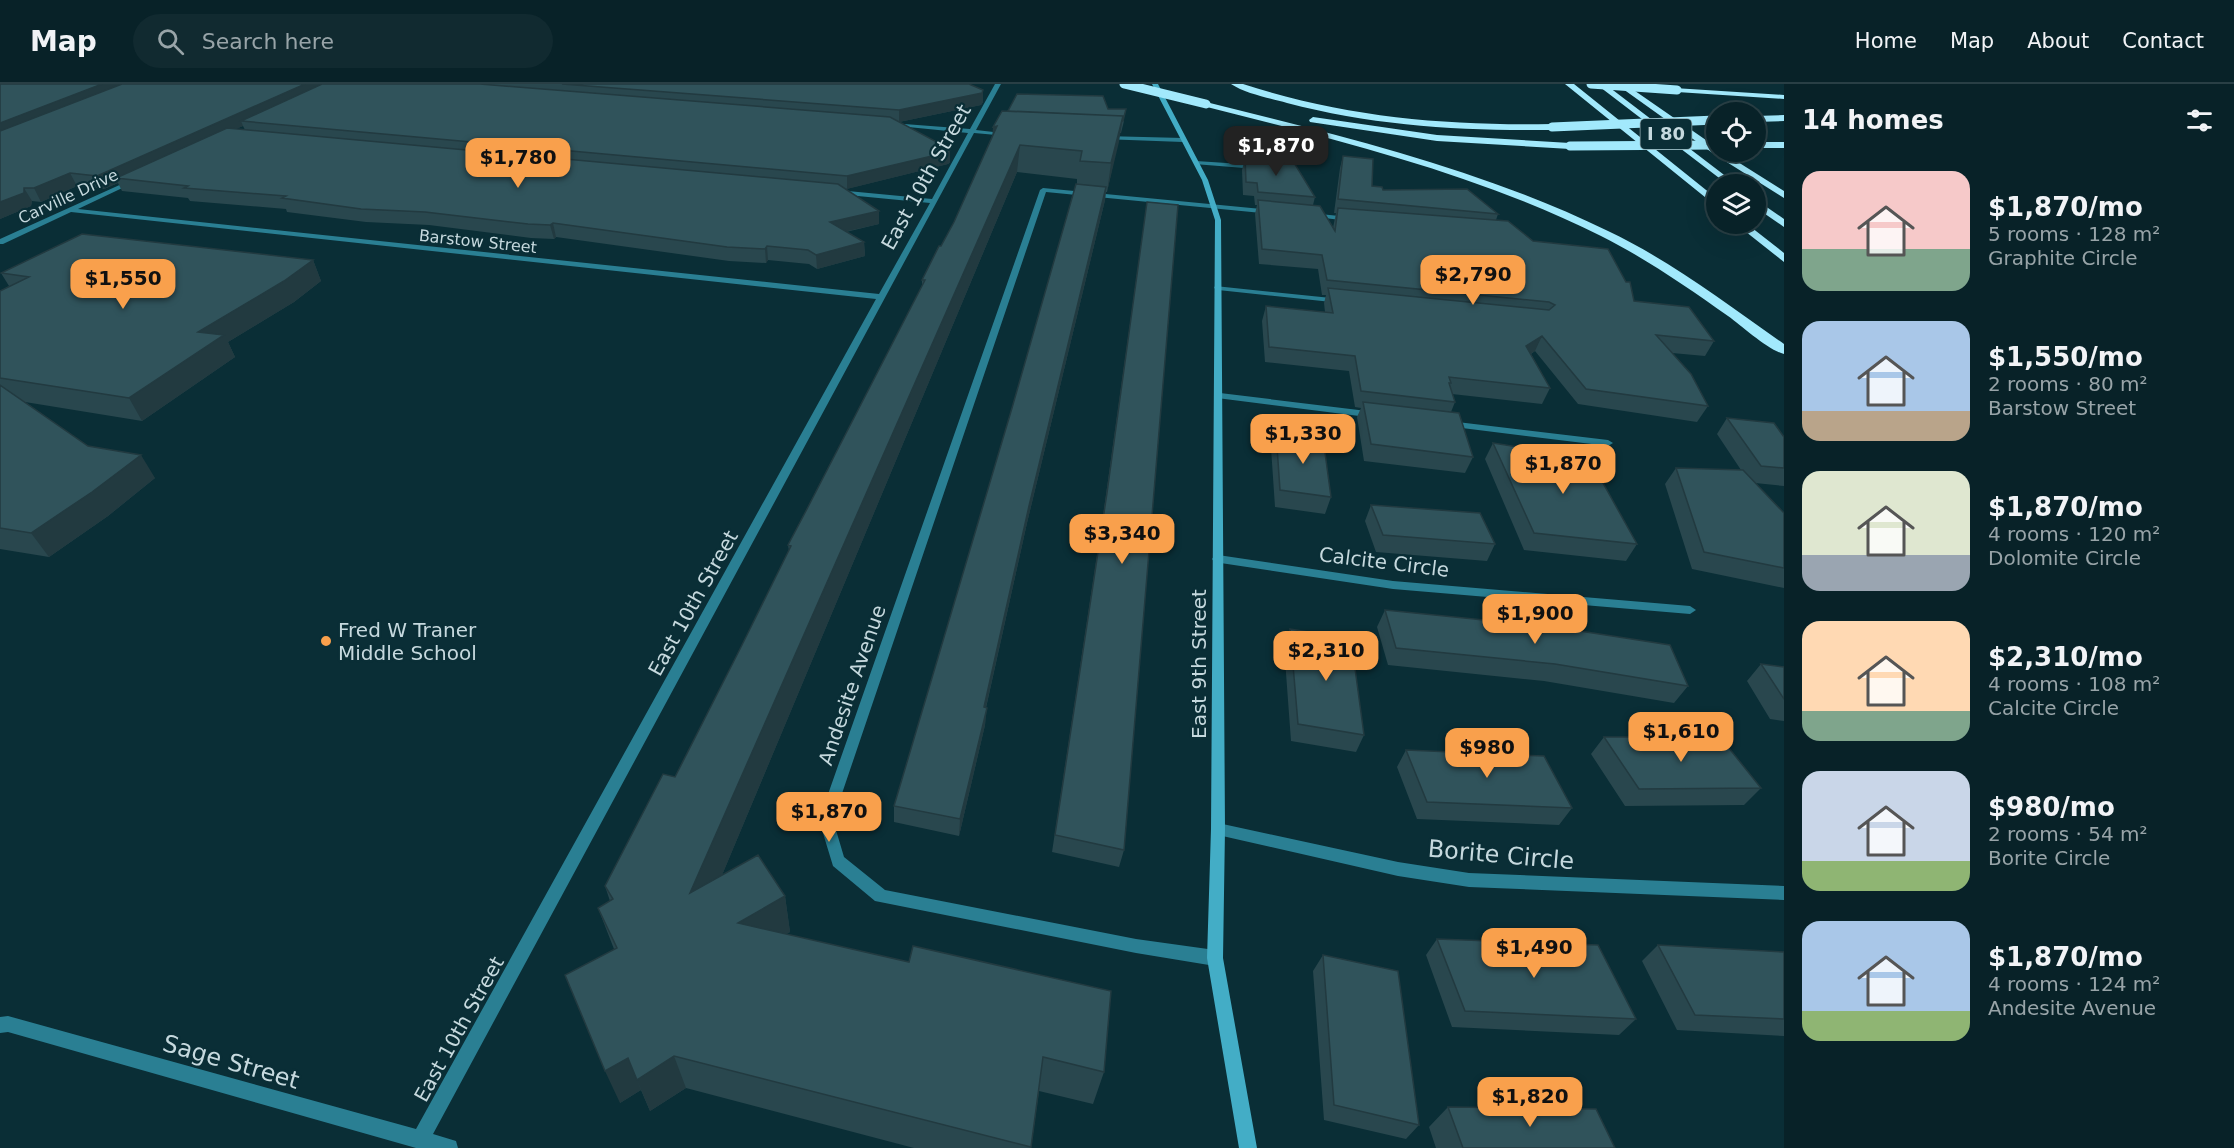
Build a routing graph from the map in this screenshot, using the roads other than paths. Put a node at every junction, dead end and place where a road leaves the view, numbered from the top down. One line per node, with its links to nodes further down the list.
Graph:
1 (998, 84): 20 (street, East 10th Street)
2 (1124, 84): 14 (highway, bridge)
3 (1141, 84): 14 (highway, bridge)
4 (1155, 84): 23 (street, East 9th Street)
5 (1235, 84): 18 (highway, bridge)
6 (1557, 84): 15 (highway)
7 (1569, 84): 15 (highway, I 80)
8 (1591, 84): 13 (highway, bridge)
9 (1600, 84): 31 (highway, I 80)
10 (1620, 84): 24 (highway)
11 (1690, 84): 12 (highway)
12 (1784, 90)
13 (1784, 97)
14 (1204, 101): 25 (highway, bridge); 50 (highway)
15 (1610, 118): 34 (highway, I 80)
16 (1784, 118): 17 (highway)
17 (1766, 119)
18 (1706, 120)
19 (883, 124): 20 (street)
20 (973, 132): 21 (street); 36 (street, East 10th Street)
21 (1013, 134)
22 (1096, 138): 23 (street)
23 (1183, 140): 29 (street, East 9th Street)
24 (1706, 143)
25 (1706, 145)
26 (1766, 145): 27 (highway)
27 (1784, 145)
28 (1734, 162): 35 (highway)
29 (1196, 163): 30 (street); 37 (street, East 9th Street)
30 (1270, 168)
31 (1719, 174)
32 (145, 175): 38 (street, Carville Drive)
33 (833, 191): 36 (street)
34 (1706, 195)
35 (1784, 195)
36 (935, 201): 48 (street, East 10th Street)
37 (1215, 207): 40 (street); 47 (street, East 9th Street); 59 (street, Andesite Avenue)
38 (70, 210): 45 (street, Carville Drive); 48 (street, Barstow Street)
39 (1766, 210): 43 (highway)
40 (1281, 213)
41 (1304, 215): 42 (street)
42 (1361, 220)
43 (1784, 224)
44 (1753, 234): 46 (highway)
45 (0, 242)
46 (1784, 259)
47 (1218, 288): 49 (street); 51 (street, East 9th Street)
48 (883, 297): 61 (street, East 10th Street)
49 (1353, 302)
50 (1784, 350)
51 (1220, 396): 52 (street); 55 (street, East 9th Street)
52 (1388, 416)
53 (1434, 422): 54 (street)
54 (1608, 443)
55 (1218, 560): 56 (street, Calcite Circle); 57 (street, East 9th Street)
56 (1690, 610)
57 (1218, 829): 58 (street, Borite Circle); 59 (street, East 9th Street)
58 (1784, 893)
59 (1215, 958): 63 (street, East 9th Street)
60 (0, 1025): 61 (street, Sage Street)
61 (420, 1140): 62 (street, Sage Street)
62 (449, 1148)
63 (1248, 1148)

